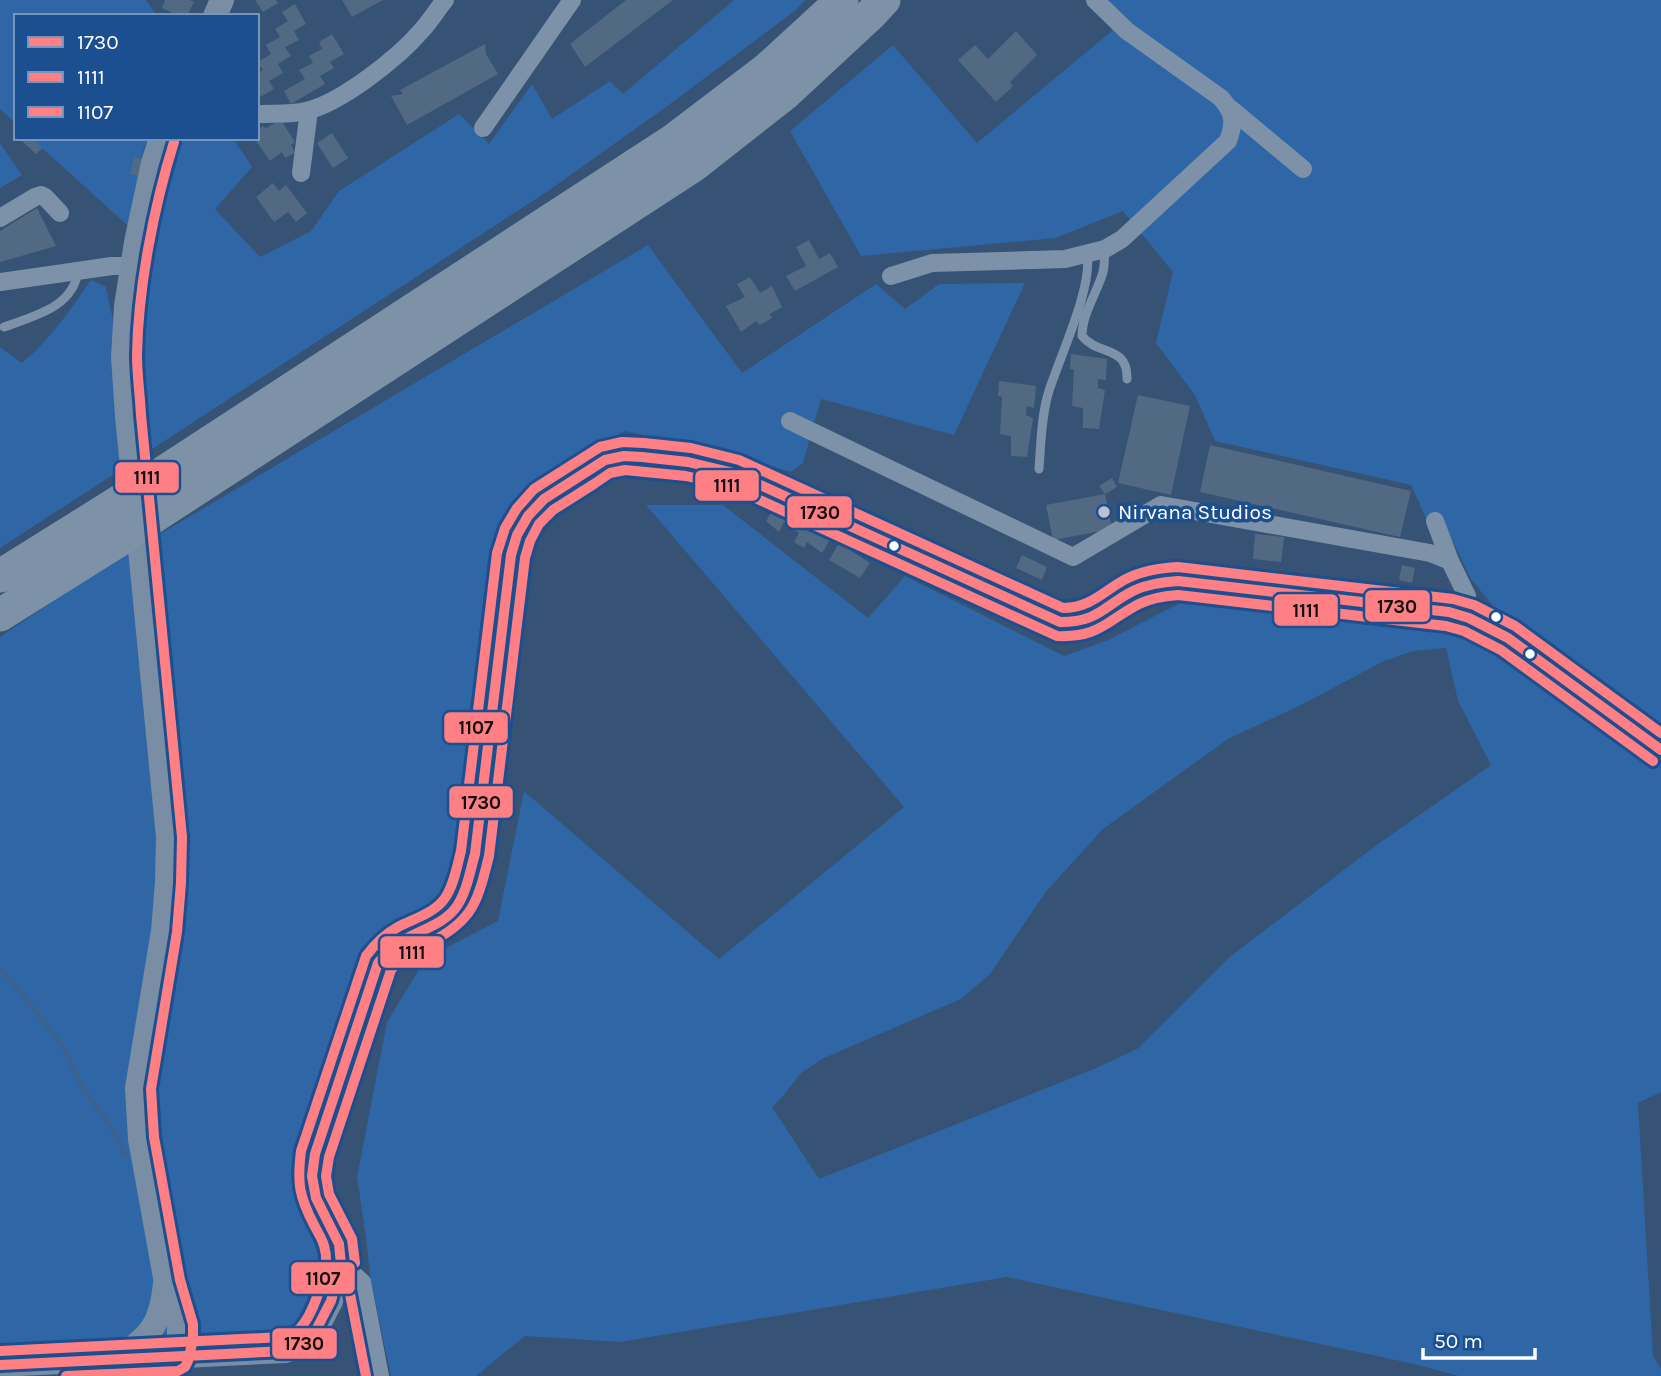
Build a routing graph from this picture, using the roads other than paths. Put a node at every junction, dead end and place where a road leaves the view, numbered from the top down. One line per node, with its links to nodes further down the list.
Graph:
1 (445, 0): 6 (street)
2 (572, 0): 9 (street)
3 (842, 0): 26 (highway, bridge)
4 (884, 0): 27 (highway)
5 (1095, 0): 7 (street)
6 (309, 110): 8 (street); 12 (street)
7 (1231, 110): 11 (street); 15 (street)
8 (259, 114)
9 (483, 128)
10 (160, 140): 16 (street)
11 (1303, 169)
12 (301, 173)
13 (60, 212): 14 (street)
14 (0, 218)
15 (1096, 252): 18 (street); 21 (lane); 23 (lane)
16 (131, 266): 17 (street); 31 (street)
17 (78, 271): 19 (street); 20 (lane)
18 (891, 276)
19 (0, 282)
20 (4, 327)
21 (1127, 379)
22 (790, 421): 25 (street)
23 (1039, 469)
24 (1434, 521): 25 (street)
25 (1450, 561): 28 (street)
26 (0, 576)
27 (0, 615)
28 (1469, 618): 29 (street); 30 (street)
29 (1661, 750)
30 (341, 1264): 32 (street); 36 (street)
31 (168, 1300): 32 (street); 33 (street); 34 (street)
32 (230, 1354): 33 (street)
33 (174, 1357): 34 (street)
34 (118, 1359): 35 (street)
35 (0, 1365)
36 (380, 1376)

